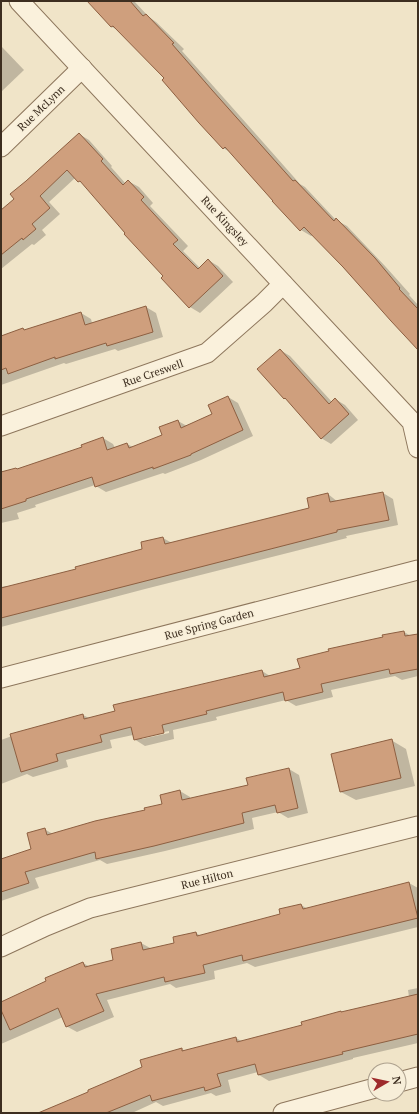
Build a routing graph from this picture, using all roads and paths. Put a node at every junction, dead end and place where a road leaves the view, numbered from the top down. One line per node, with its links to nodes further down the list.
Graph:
1 (19, 1): 2 (street, Rue Kingsley)
2 (82, 68): 3 (street, Rue McLynn); 4 (street, Rue Kingsley)
3 (1, 147)
4 (283, 284): 5 (street, Rue Creswell); 6 (street, Rue Kingsley)
5 (1, 426)
6 (418, 448)
7 (418, 570): 8 (street, Rue Spring Garden)
8 (1, 678)
9 (418, 826): 10 (street, Rue Hilton)
10 (1, 947)
11 (418, 1076): 12 (street)
12 (407, 1079)
13 (367, 1090): 14 (street)
14 (283, 1113)

